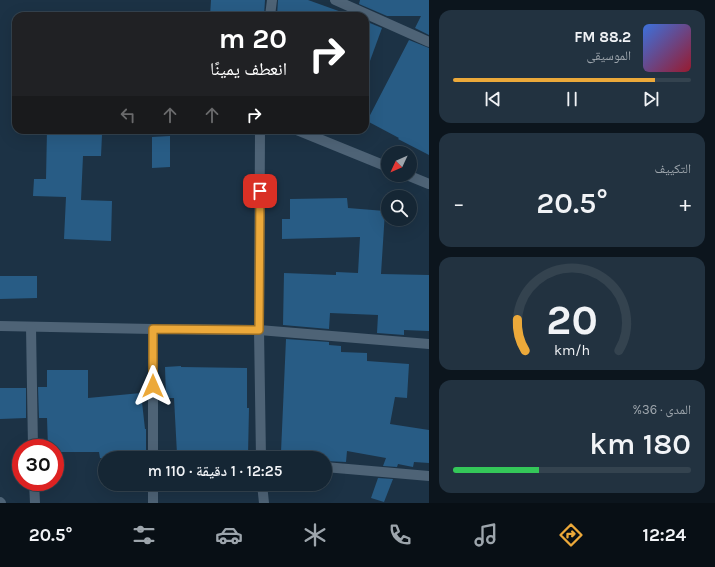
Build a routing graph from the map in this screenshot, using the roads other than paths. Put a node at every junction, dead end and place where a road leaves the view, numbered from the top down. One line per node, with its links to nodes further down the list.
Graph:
1 (272, 0): 4 (street)
2 (335, 0): 3 (street)
3 (346, 2): 5 (street)
4 (270, 12)
5 (367, 12)
6 (369, 13): 7 (street)
7 (429, 42)
8 (260, 134): 16 (street)
9 (307, 134): 10 (street)
10 (381, 164)
11 (417, 179): 12 (street)
12 (429, 184)
13 (0, 326): 14 (street)
14 (31, 327): 15 (street); 18 (street)
15 (153, 329): 16 (street); 19 (street)
16 (259, 330): 17 (street); 20 (street)
17 (429, 344)
18 (33, 439)
19 (153, 451)
20 (261, 451)
21 (332, 468): 22 (street)
22 (429, 476)
23 (34, 491): 26 (street)
24 (153, 491): 27 (street)
25 (263, 491): 28 (street)
26 (35, 503)
27 (153, 503)
28 (264, 503)

